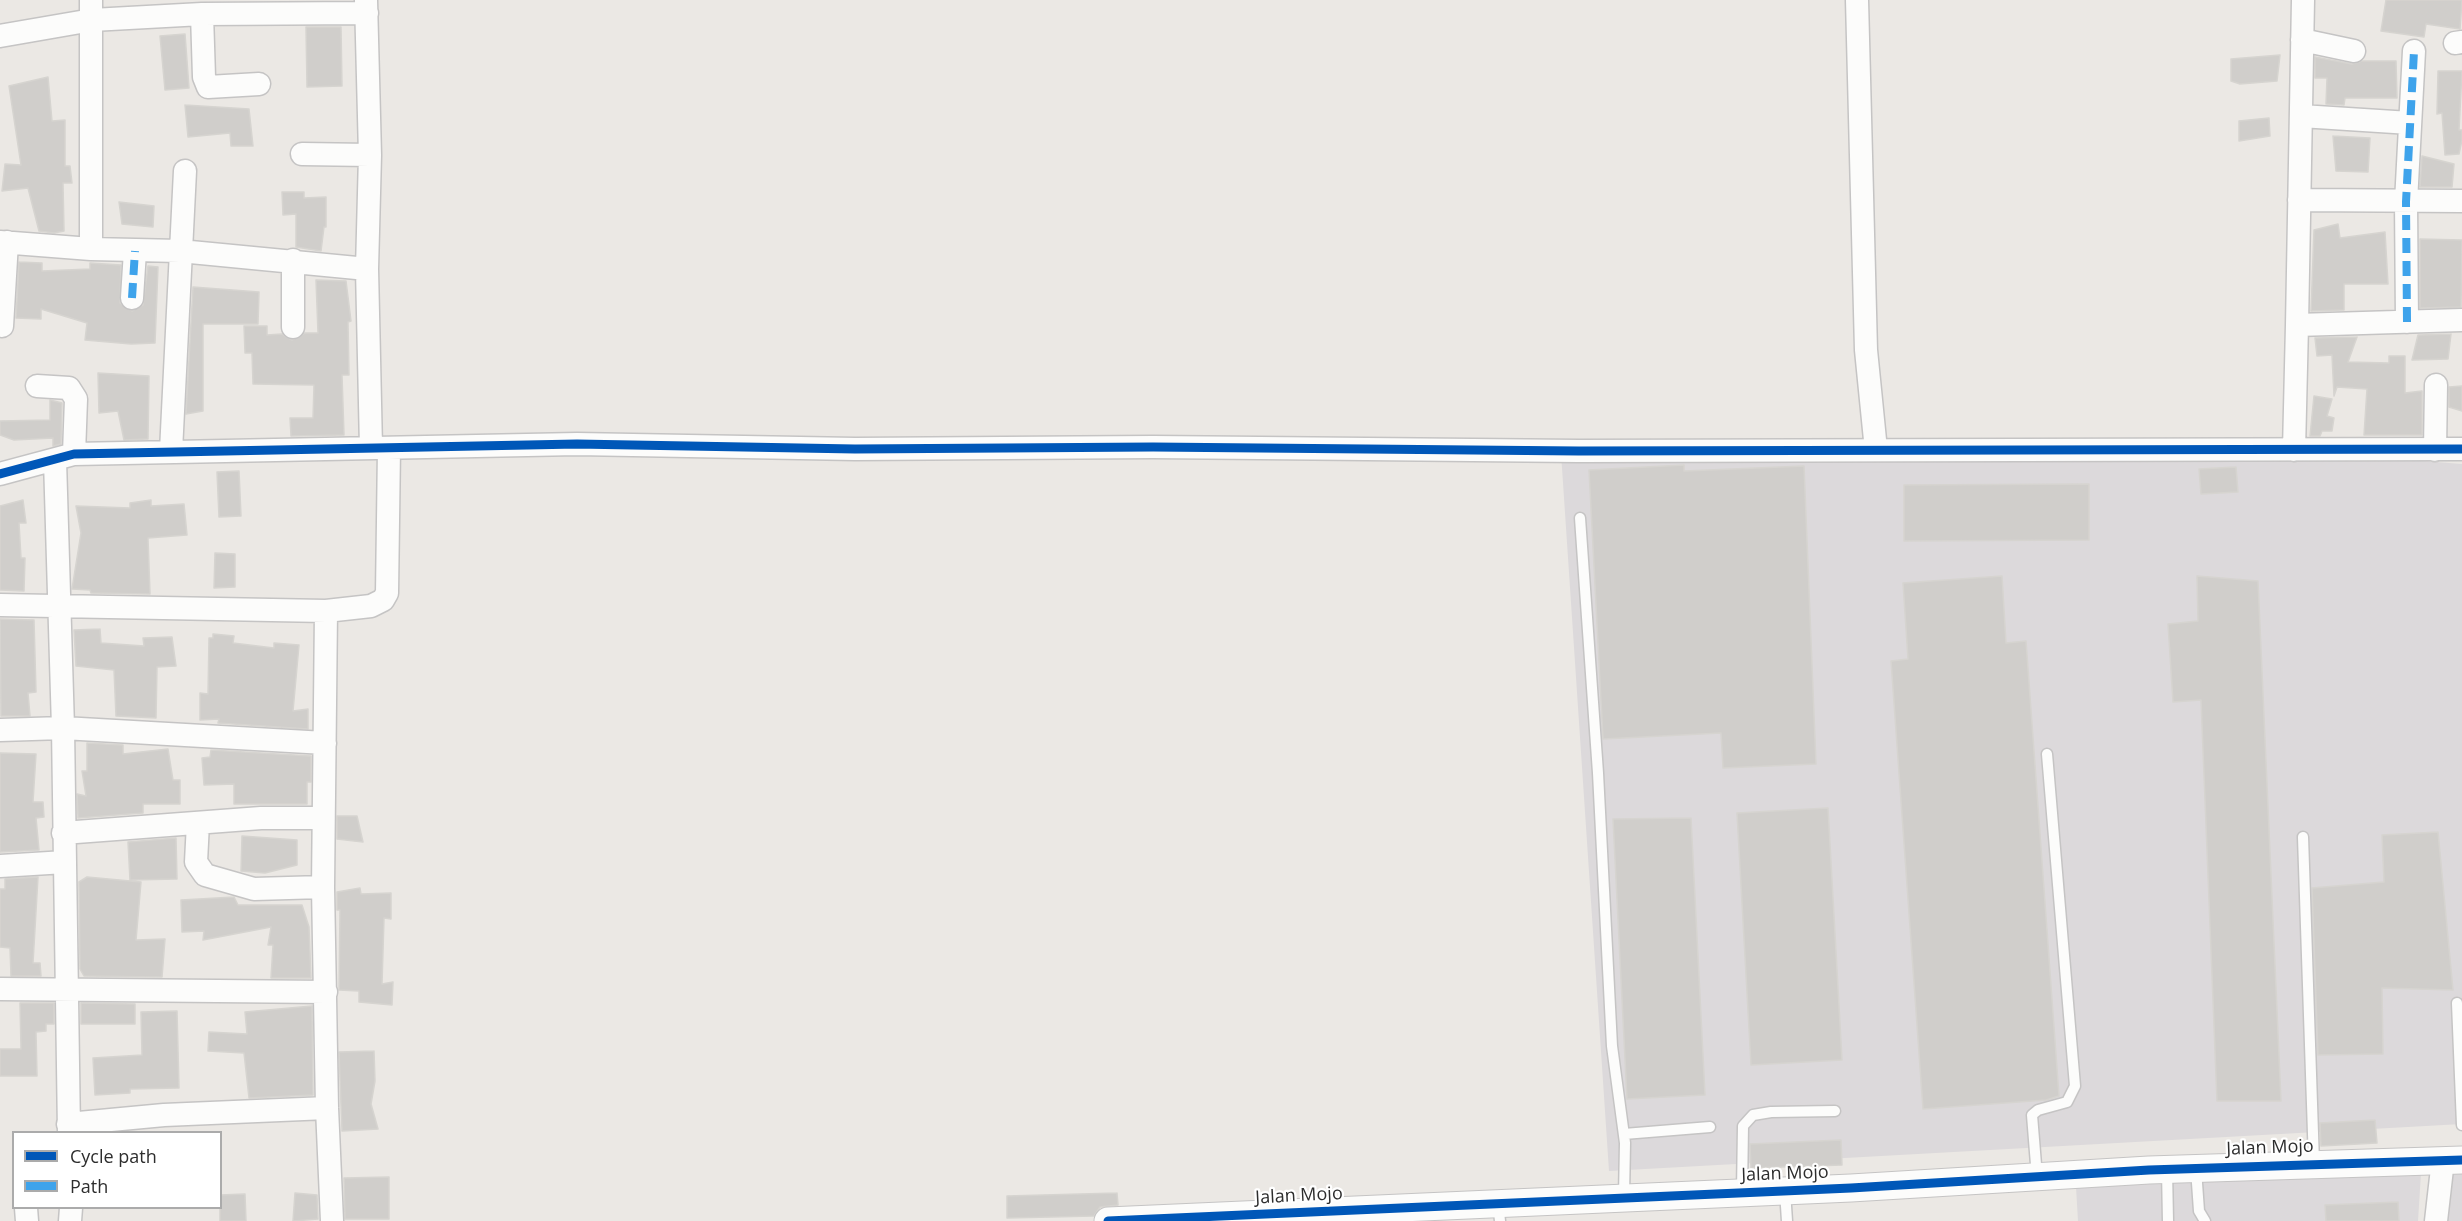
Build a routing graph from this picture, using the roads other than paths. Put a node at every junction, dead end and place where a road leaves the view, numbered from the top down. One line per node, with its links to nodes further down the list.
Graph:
1 (1857, 0): 35 (street)
2 (2303, 0): 7 (street)
3 (367, 7): 5 (street); 14 (street)
4 (91, 10): 5 (street); 6 (street); 20 (street)
5 (202, 14): 10 (street)
6 (0, 36)
7 (2301, 40): 8 (street); 11 (street)
8 (2354, 51)
9 (2414, 51): 12 (street)
10 (259, 84)
11 (2301, 116): 12 (street); 16 (street)
12 (2410, 123): 17 (street)
13 (302, 154): 14 (street)
14 (370, 155): 24 (street)
15 (185, 171): 22 (street)
16 (2299, 200): 17 (street); 28 (street)
17 (2406, 201): 18 (street); 27 (street)
18 (2462, 201)
19 (3, 242): 20 (street); 29 (street)
20 (91, 249): 21 (street)
21 (135, 251): 22 (street); 25 (street)
22 (180, 251): 23 (street); 38 (street)
23 (293, 260): 24 (street); 30 (street)
24 (367, 269): 33 (street)
25 (132, 298)
26 (2462, 320): 27 (street)
27 (2407, 322): 28 (street)
28 (2297, 325): 36 (street)
29 (2, 326)
30 (293, 327)
31 (2436, 385): 37 (street)
32 (37, 386): 39 (street)
33 (380, 448): 35 (street); 38 (street); 44 (street)
34 (2462, 449): 37 (street)
35 (1876, 450): 36 (street)
36 (2294, 450): 37 (street)
37 (2435, 450)
38 (171, 452): 39 (street)
39 (65, 457): 40 (street); 43 (street)
40 (0, 474)
41 (1580, 518): 65 (lane)
42 (0, 605): 43 (street)
43 (58, 608): 44 (street); 45 (street)
44 (326, 611): 47 (street)
45 (63, 729): 46 (street); 47 (street); 51 (street)
46 (0, 730)
47 (325, 743): 49 (street)
48 (2047, 753): 70 (lane)
49 (323, 818): 50 (street); 55 (street)
50 (198, 823): 51 (street); 55 (street)
51 (63, 833): 53 (street)
52 (2303, 837): 67 (lane)
53 (65, 862): 54 (street); 57 (street)
54 (0, 866)
55 (323, 887): 58 (street)
56 (0, 989): 57 (street)
57 (67, 989): 58 (street); 64 (street)
58 (326, 992): 60 (street)
59 (2457, 1003): 62 (lane)
60 (327, 1108): 64 (street); 75 (street)
61 (1835, 1111): 72 (lane)
62 (2462, 1125)
63 (1710, 1127): 65 (lane)
64 (68, 1128)
65 (1624, 1134): 73 (lane)
66 (2453, 1160): 67 (street, Jalan Mojo); 80 (street)
67 (2314, 1163): 68 (street, Jalan Mojo)
68 (2196, 1168): 69 (street, Jalan Mojo); 79 (lane)
69 (2167, 1169): 70 (street, Jalan Mojo); 78 (lane)
70 (2037, 1177): 71 (street, Jalan Mojo)
71 (1785, 1190): 72 (street, Jalan Mojo); 77 (lane)
72 (1742, 1192): 73 (street, Jalan Mojo)
73 (1624, 1197): 74 (street, Jalan Mojo)
74 (1499, 1212): 76 (street, Jalan Mojo)
75 (332, 1221)
76 (1108, 1221)
77 (1787, 1221)
78 (2168, 1221)
79 (2205, 1221)
80 (2436, 1221)

